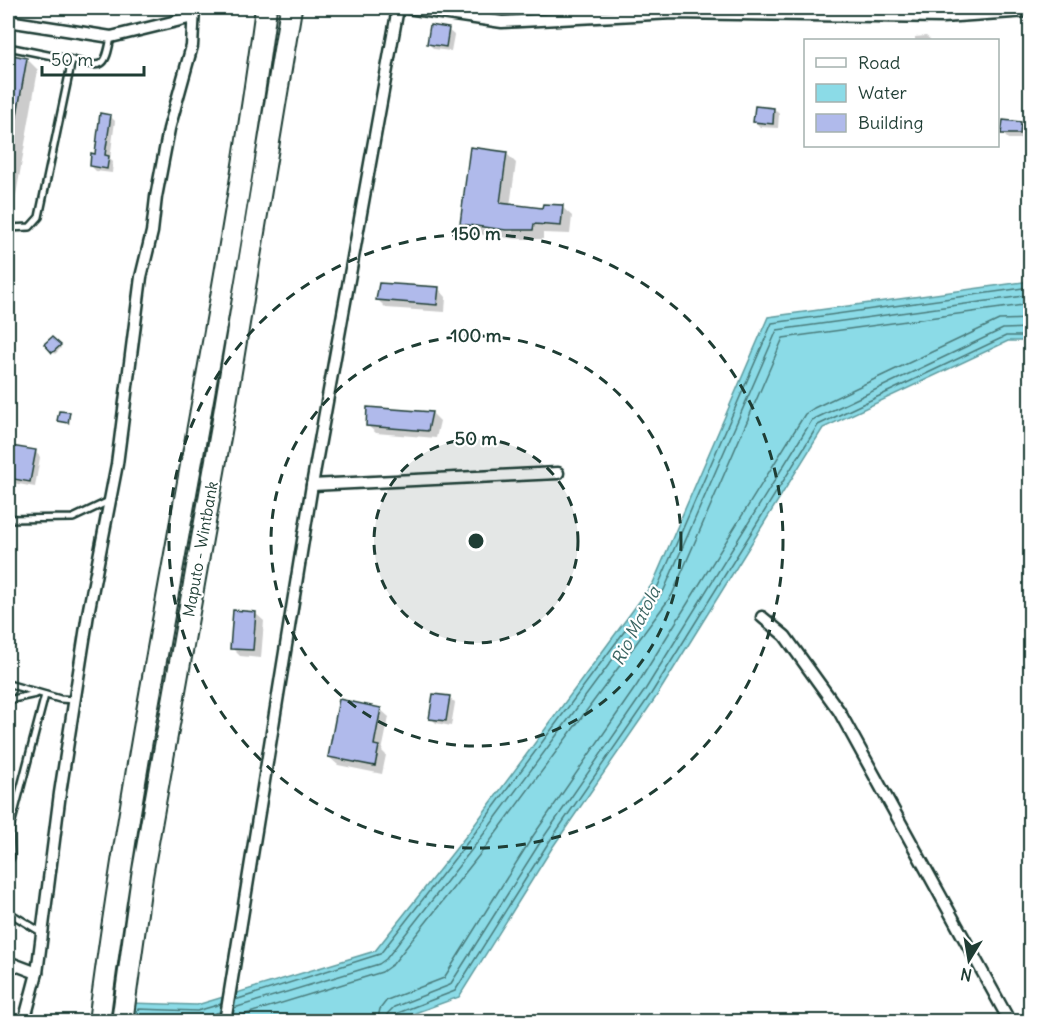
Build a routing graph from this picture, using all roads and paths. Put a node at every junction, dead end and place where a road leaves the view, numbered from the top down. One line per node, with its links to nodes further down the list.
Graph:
1 (266, 8): 28 (highway, Maputo - Wintbank)
2 (291, 8): 29 (highway, Maputo - Wintbank)
3 (398, 8): 13 (street)
4 (407, 8): 5 (street)
5 (1030, 11)
6 (193, 12): 8 (street); 14 (street)
7 (8, 21): 8 (street)
8 (111, 37): 10 (lane)
9 (8, 48): 10 (lane)
10 (72, 60): 11 (lane)
11 (8, 228)
12 (558, 473): 13 (street)
13 (312, 484): 30 (street)
14 (111, 501): 15 (lane); 21 (street)
15 (8, 519)
16 (762, 617): 31 (street)
17 (8, 684): 18 (lane)
18 (37, 693): 19 (lane); 20 (lane)
19 (45, 695): 21 (lane); 22 (lane)
20 (8, 700)
21 (76, 700): 24 (street)
22 (8, 863)
23 (8, 912): 24 (lane)
24 (42, 933): 26 (street)
25 (8, 962): 26 (street)
26 (37, 973): 27 (street)
27 (24, 1022)
28 (99, 1022)
29 (122, 1022)
30 (225, 1022)
31 (1010, 1022)

